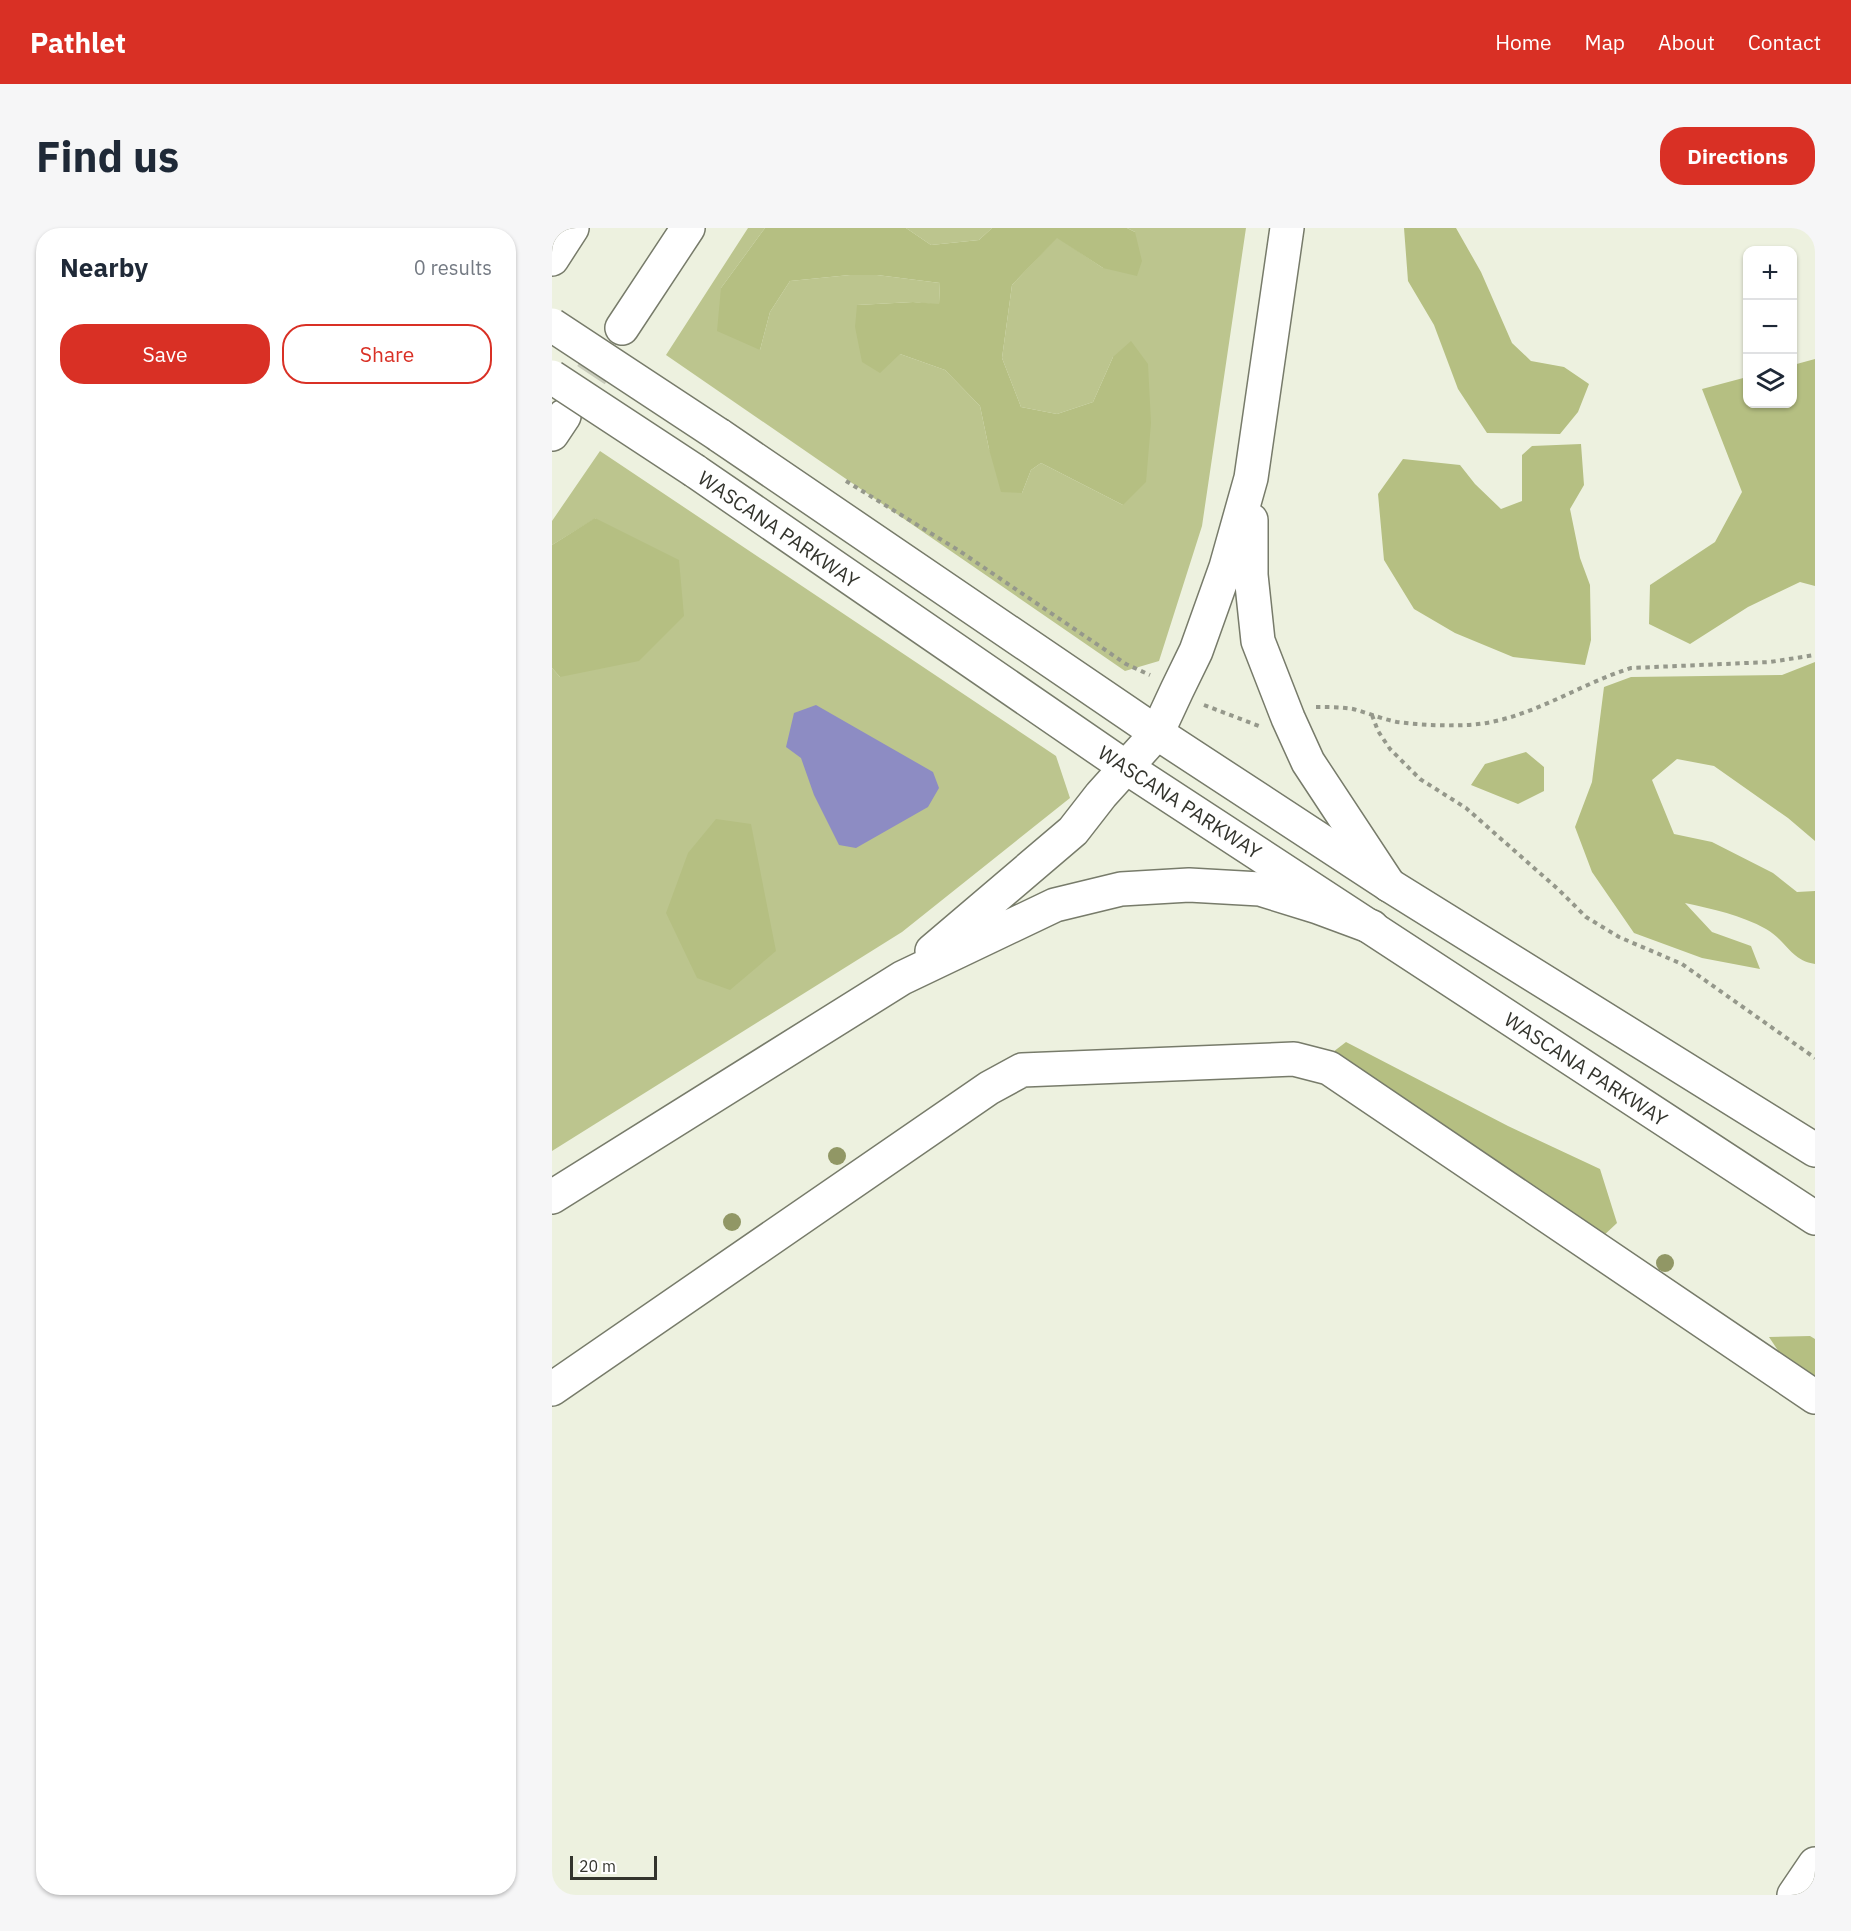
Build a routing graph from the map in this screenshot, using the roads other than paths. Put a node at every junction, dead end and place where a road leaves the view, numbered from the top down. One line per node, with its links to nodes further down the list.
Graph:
1 (572, 228): 4 (main road)
2 (688, 228): 6 (main road)
3 (1287, 228): 8 (main road)
4 (552, 259)
5 (552, 325): 9 (main road, bridge)
6 (622, 328)
7 (552, 377): 10 (main road, WASCANA PARKWAY, bridge)
8 (1251, 478): 9 (main road); 11 (main road)
9 (1156, 732): 10 (main road); 11 (main road)
10 (1127, 768): 12 (main road, WASCANA PARKWAY); 13 (main road)
11 (1389, 885): 14 (main road)
12 (1371, 927): 13 (main road); 16 (main road, WASCANA PARKWAY)
13 (902, 978): 15 (main road)
14 (1815, 1150)
15 (552, 1197)
16 (1815, 1218)
17 (552, 1389): 18 (main road)
18 (1815, 1397)
19 (1815, 1864): 20 (main road)
20 (1794, 1895)

